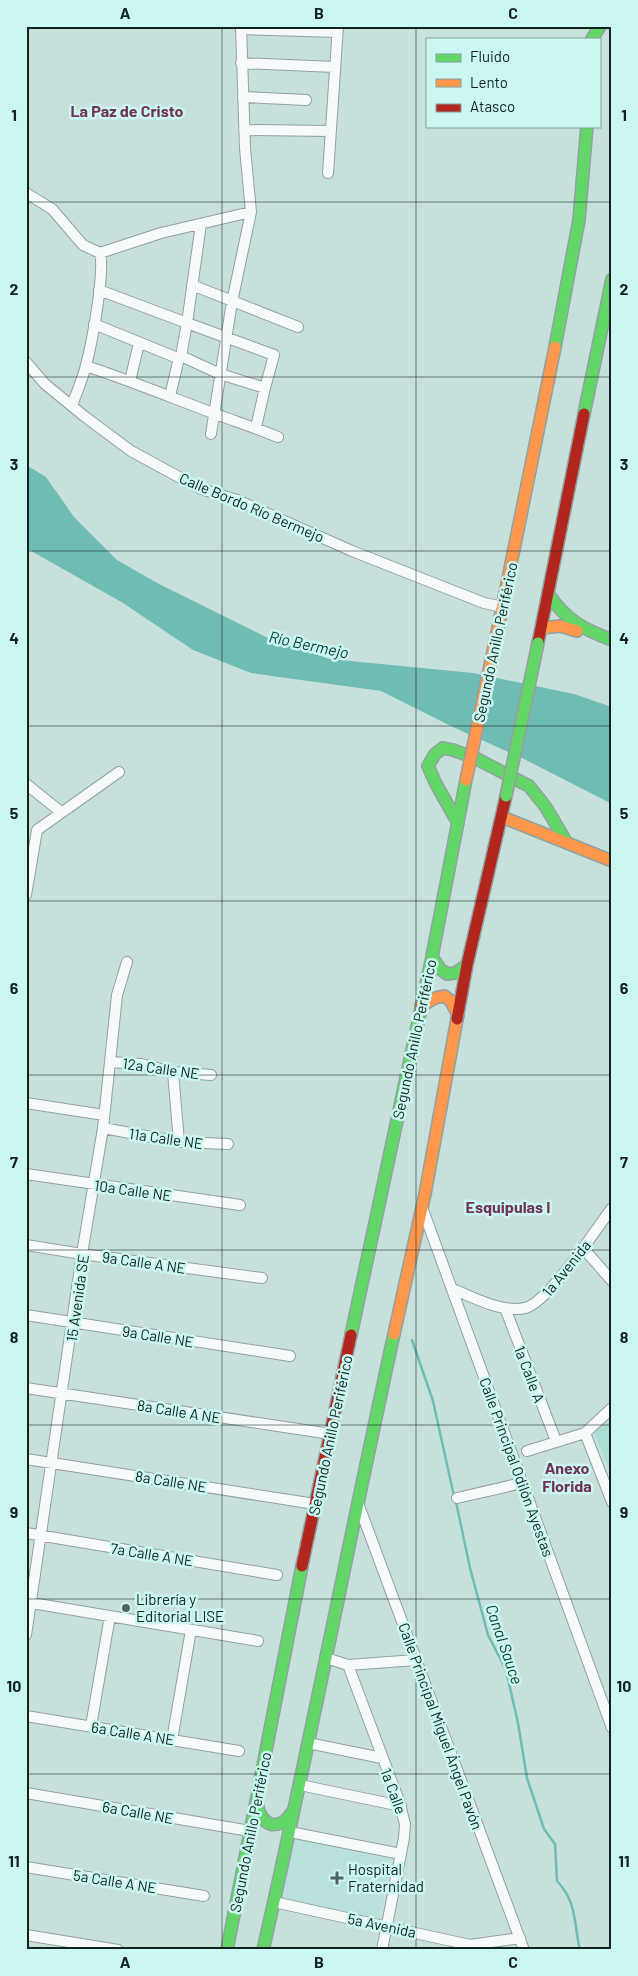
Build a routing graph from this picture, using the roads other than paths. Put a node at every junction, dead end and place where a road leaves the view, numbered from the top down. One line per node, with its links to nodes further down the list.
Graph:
1 (600, 26): 4 (main road)
2 (241, 28): 3 (street); 5 (street)
3 (338, 29): 6 (street)
4 (593, 38)
5 (241, 63): 6 (street); 7 (street)
6 (335, 67): 11 (street)
7 (243, 97): 8 (street); 10 (street)
8 (306, 100)
9 (587, 128): 39 (main road, Segundo Anillo Periférico)
10 (244, 130): 11 (street); 14 (street)
11 (331, 131): 12 (street)
12 (328, 173)
13 (26, 193): 16 (street)
14 (250, 212): 15 (street); 20 (street)
15 (201, 224): 16 (street); 18 (street)
16 (100, 253): 19 (street)
17 (612, 279): 38 (main road)
18 (192, 285): 20 (street); 21 (street)
19 (99, 290): 21 (street); 22 (street)
20 (232, 302): 23 (street); 24 (street)
21 (187, 322): 24 (street); 26 (street)
22 (94, 324): 25 (street); 28 (street)
23 (298, 327)
24 (227, 337): 29 (street); 31 (street)
25 (139, 343): 26 (street); 30 (street)
26 (180, 357): 29 (street); 32 (street)
27 (26, 362): 33 (street, Calle Bordo Río Bermejo)
28 (86, 366): 30 (street); 33 (street)
29 (220, 374): 31 (street); 34 (street)
30 (130, 381): 32 (street)
31 (265, 388): 35 (street)
32 (170, 396): 34 (street)
33 (72, 406): 39 (street, Calle Bordo Río Bermejo)
34 (214, 414): 35 (street); 36 (street)
35 (256, 427): 37 (street)
36 (210, 434)
37 (278, 438)
38 (549, 595): 40 (main road); 41 (main road)
39 (503, 607): 47 (main road, Segundo Anillo Periférico, bridge)
40 (542, 628): 42 (main road); 46 (main road, bridge)
41 (612, 640)
42 (612, 646)
43 (119, 772): 45 (street)
44 (26, 784): 45 (street)
45 (61, 812): 48 (street)
46 (502, 817): 49 (main road); 54 (main road)
47 (458, 823): 49 (main road); 52 (main road, Segundo Anillo Periférico)
48 (32, 829): 51 (street)
49 (567, 843): 50 (main road)
50 (612, 861)
51 (26, 894)
52 (432, 958): 54 (main road); 55 (main road, Segundo Anillo Periférico)
53 (127, 962): 57 (street, 15 Avenida SE)
54 (467, 965): 56 (main road)
55 (421, 1006): 56 (main road); 84 (main road, Segundo Anillo Periférico)
56 (458, 1015): 68 (main road)
57 (110, 1062): 58 (street, 12a Calle NE); 61 (street, 15 Avenida SE)
58 (172, 1072): 59 (street, 12a Calle NE); 63 (street)
59 (211, 1075)
60 (26, 1103): 61 (street)
61 (104, 1115): 62 (street, 15 Avenida SE)
62 (103, 1128): 63 (street, 11a Calle NE); 66 (street, 15 Avenida SE)
63 (179, 1142): 64 (street, 11a Calle NE)
64 (228, 1144)
65 (26, 1174): 66 (street, 10a Calle NE)
66 (94, 1185): 67 (street, 10a Calle NE); 72 (street, 15 Avenida SE)
67 (240, 1205)
68 (422, 1206): 75 (street, Calle Principal Odilón Ayestas); 91 (main road)
69 (612, 1208): 71 (street, 1a Avenida)
70 (26, 1245): 72 (street, 9a Calle A NE)
71 (582, 1248): 74 (street); 76 (street, 1a Avenida)
72 (82, 1254): 73 (street, 9a Calle A NE); 78 (street, 15 Avenida SE)
73 (262, 1278)
74 (612, 1280)
75 (452, 1289): 76 (street, 1a Avenida); 89 (street, Calle Principal Odilón Ayestas)
76 (504, 1308): 85 (street, 1a Calle A)
77 (26, 1315): 78 (street, 9a Calle NE)
78 (74, 1322): 79 (street, 9a Calle NE); 81 (street, 15 Avenida SE)
79 (290, 1356)
80 (26, 1388): 81 (street, 8a Calle A NE)
81 (63, 1394): 84 (street, 8a Calle A NE); 88 (street, 15 Avenida SE)
82 (612, 1408): 83 (street)
83 (585, 1433): 85 (street); 92 (street)
84 (331, 1434): 93 (main road, Segundo Anillo Periférico)
85 (556, 1441): 86 (street)
86 (527, 1451)
87 (26, 1459): 88 (street, 8a Calle NE)
88 (52, 1463): 93 (street, 8a Calle NE); 95 (street, 15 Avenida SE)
89 (522, 1483): 90 (street); 107 (street, Calle Principal Odilón Ayestas)
90 (456, 1498)
91 (358, 1502): 102 (main road); 103 (street, Calle Principal Miguel Ángel Pavón)
92 (612, 1502)
93 (315, 1504): 114 (main road, Segundo Anillo Periférico)
94 (26, 1534): 95 (street, 7a Calle A NE)
95 (42, 1536): 96 (street, 7a Calle A NE); 97 (street, 15 Avenida SE)
96 (278, 1574)
97 (29, 1602): 98 (street); 100 (street, 15 Avenida SE)
98 (110, 1616): 99 (street); 106 (street)
99 (191, 1630): 101 (street); 108 (street)
100 (26, 1635)
101 (258, 1640)
102 (326, 1658): 104 (street); 109 (main road)
103 (416, 1660): 104 (street); 125 (street, Calle Principal Miguel Ángel Pavón)
104 (348, 1665): 111 (street, 1a Calle)
105 (26, 1716): 106 (street, 6a Calle A NE)
106 (92, 1726): 108 (street, 6a Calle A NE)
107 (612, 1728)
108 (172, 1740): 110 (street, 6a Calle A NE)
109 (308, 1743): 111 (street); 112 (main road)
110 (239, 1750)
111 (382, 1758): 116 (street, 1a Calle)
112 (300, 1784): 115 (main road); 116 (street)
113 (26, 1793): 117 (street, 6a Calle NE)
114 (257, 1795): 115 (main road); 117 (main road, Segundo Anillo Periférico)
115 (296, 1805): 118 (main road)
116 (401, 1806): 119 (street, 1a Calle)
117 (250, 1831): 128 (main road, Segundo Anillo Periférico)
118 (290, 1832): 119 (street); 122 (main road)
119 (401, 1854): 123 (street, 1a Calle)
120 (26, 1867): 121 (street, 5a Calle A NE)
121 (204, 1896)
122 (274, 1902): 123 (street, 5a Avenida); 126 (main road)
123 (387, 1926): 125 (street, 5a Avenida); 129 (street, 1a Calle)
124 (26, 1935): 127 (street)
125 (520, 1938): 130 (street, Calle Principal Miguel Ángel Pavón)
126 (267, 1949)
127 (118, 1950)
128 (227, 1950)
129 (382, 1950)
130 (524, 1950)

